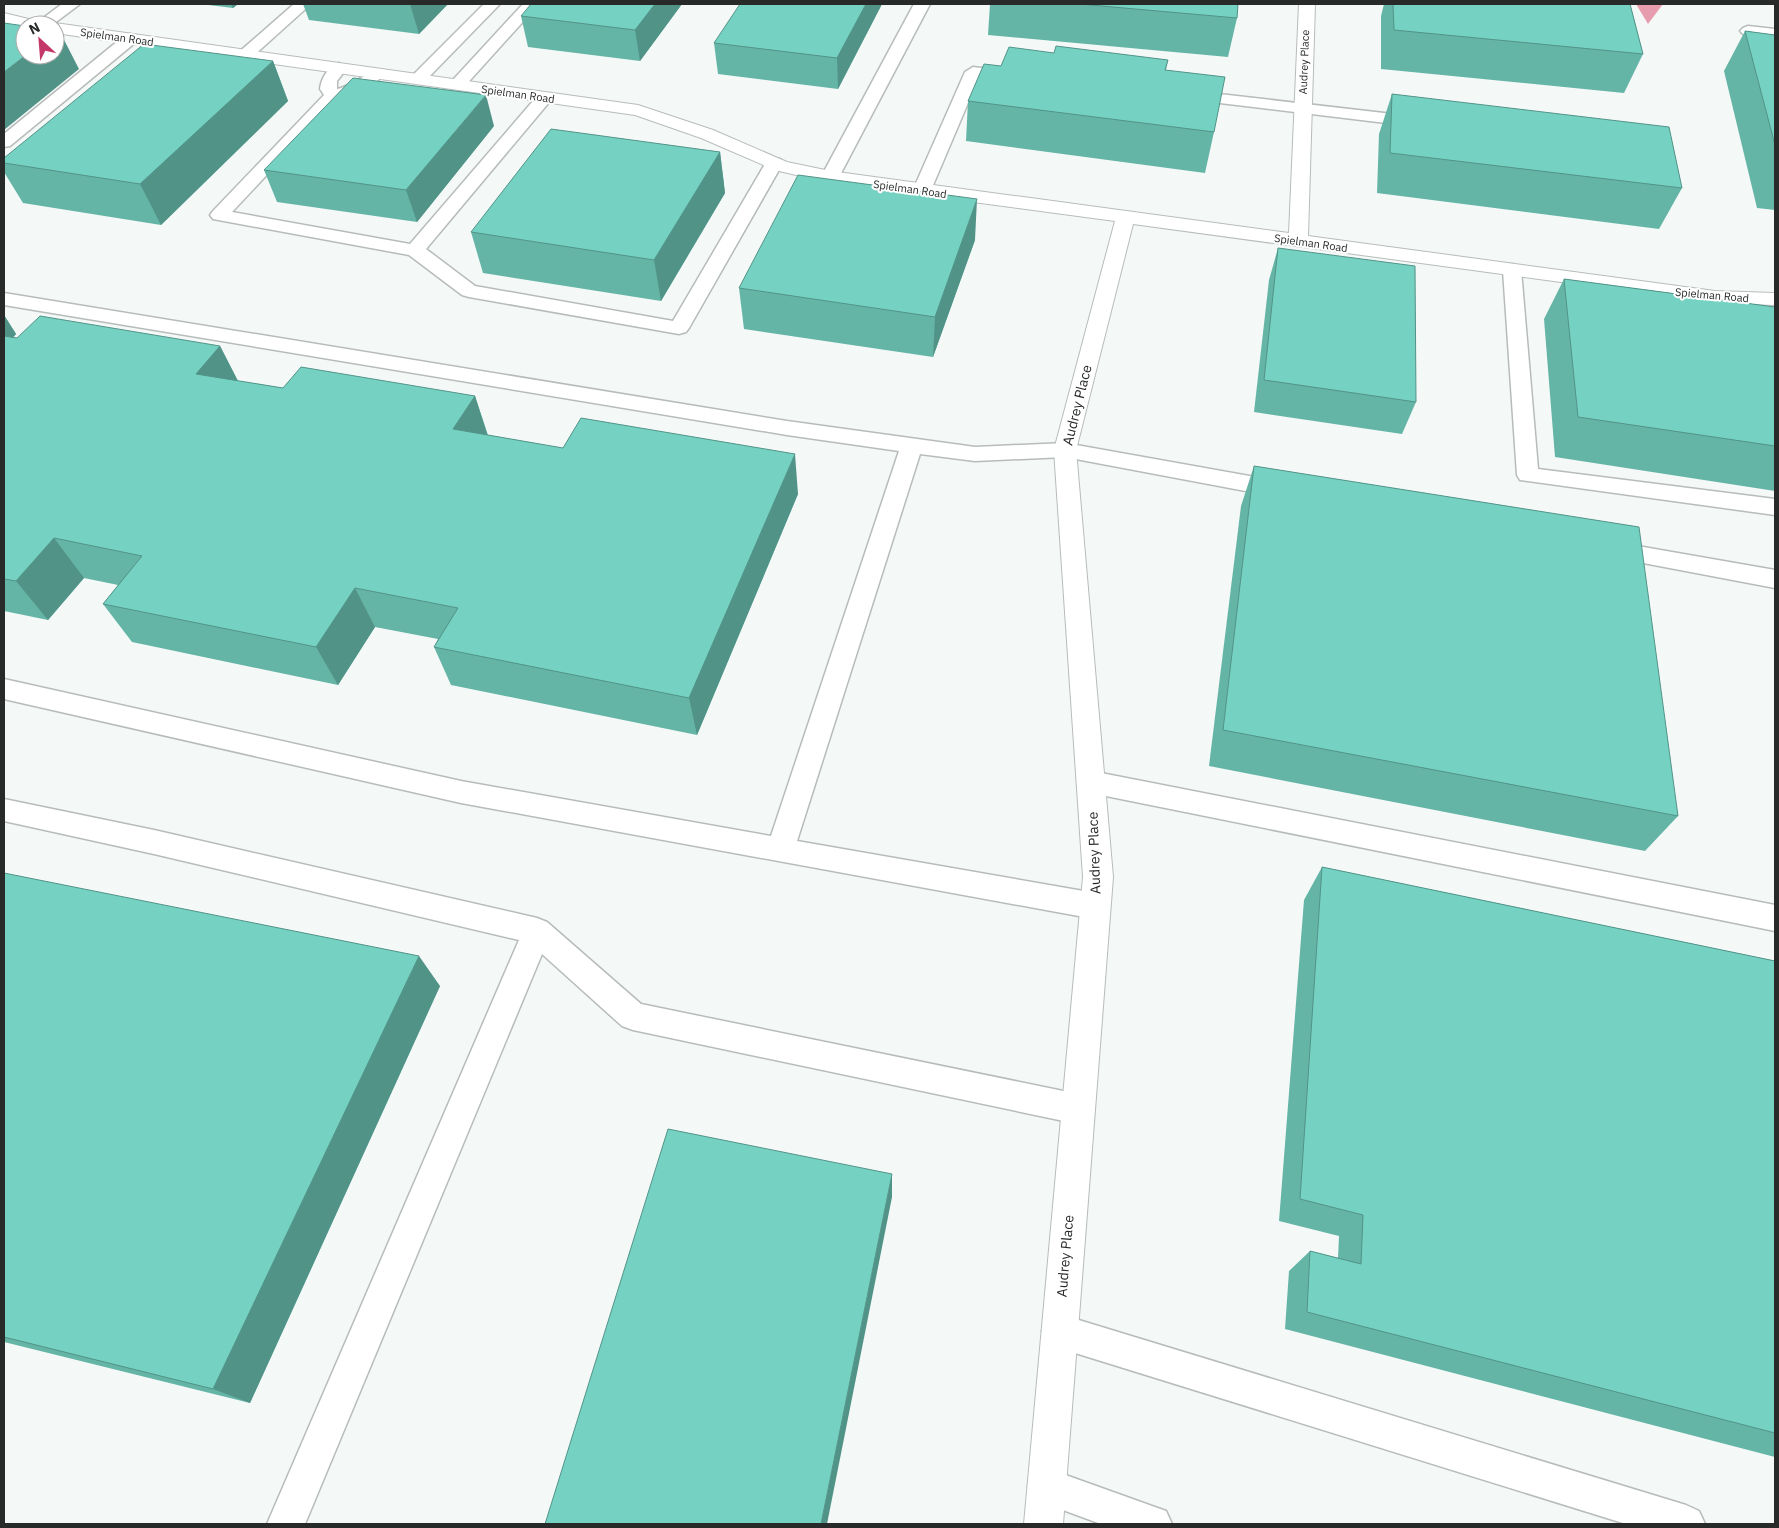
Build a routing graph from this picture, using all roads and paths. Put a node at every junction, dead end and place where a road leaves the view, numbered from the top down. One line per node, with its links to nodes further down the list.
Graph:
1 (72, 4): 7 (lane)
2 (303, 4): 12 (lane)
3 (492, 4): 15 (lane)
4 (531, 4): 17 (lane)
5 (922, 4): 25 (lane)
6 (1307, 4): 21 (street, Audrey Place)
7 (56, 15)
8 (65, 29): 11 (street, Spielman Road)
9 (1748, 31): 10 (lane)
10 (1775, 34)
11 (130, 38): 12 (street, Spielman Road); 23 (lane)
12 (245, 55): 13 (street, Spielman Road)
13 (339, 68): 14 (street, Spielman Road); 19 (lane)
14 (378, 74): 15 (street, Spielman Road); 19 (lane)
15 (418, 79): 17 (street, Spielman Road)
16 (1032, 79): 26 (lane)
17 (457, 85): 20 (street, Spielman Road)
18 (1167, 94): 21 (lane)
19 (332, 95): 29 (lane)
20 (545, 97): 24 (street, Spielman Road); 29 (lane)
21 (1302, 108): 22 (lane); 28 (street, Audrey Place)
22 (1438, 124)
23 (4, 142)
24 (774, 163): 25 (street, Spielman Road); 29 (lane)
25 (830, 177): 26 (street, Spielman Road)
26 (922, 190): 27 (street, Spielman Road)
27 (1126, 218): 28 (street, Spielman Road); 34 (street, Audrey Place)
28 (1298, 241): 30 (street, Spielman Road)
29 (415, 250)
30 (1512, 270): 32 (street, Spielman Road); 36 (lane)
31 (4, 299): 33 (lane)
32 (1775, 299)
33 (912, 445): 34 (lane); 42 (lane)
34 (1065, 450): 35 (lane); 40 (street, Audrey Place)
35 (1308, 494)
36 (1775, 507)
37 (1590, 546): 38 (lane)
38 (1775, 579)
39 (4, 689): 42 (lane)
40 (1090, 782): 43 (street, Audrey Place); 44 (lane)
41 (4, 810): 45 (lane)
42 (780, 850): 43 (lane)
43 (1095, 906): 46 (street, Audrey Place)
44 (1775, 918)
45 (537, 931): 46 (lane); 49 (lane)
46 (1078, 1109): 47 (street, Audrey Place)
47 (1059, 1331): 48 (street, Audrey Place); 52 (lane)
48 (1046, 1486): 50 (street, Audrey Place); 51 (lane)
49 (286, 1524)
50 (1042, 1524)
51 (1153, 1524)
52 (1686, 1524)

